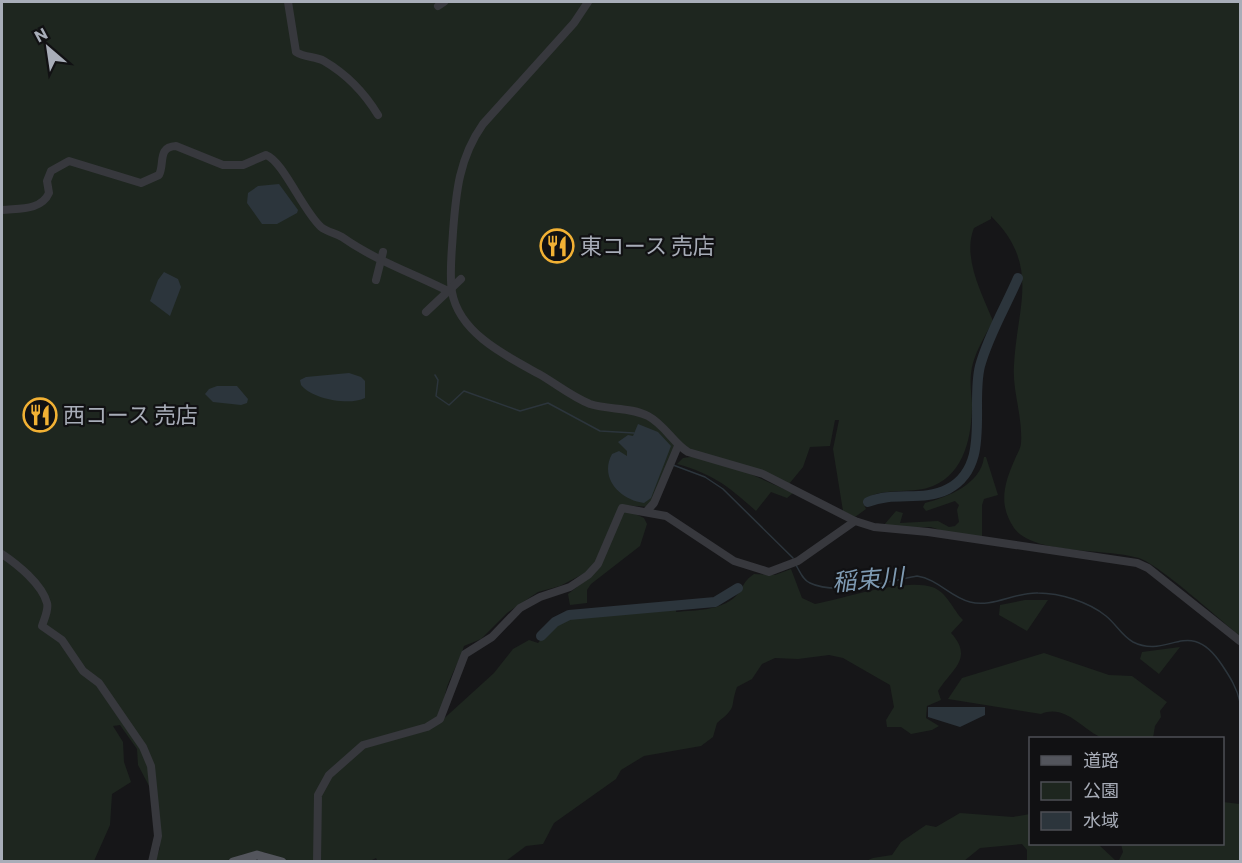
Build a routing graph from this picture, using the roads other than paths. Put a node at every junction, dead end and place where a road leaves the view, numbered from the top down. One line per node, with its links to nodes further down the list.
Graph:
1 (288, 2): 3 (street)
2 (588, 2): 8 (street)
3 (378, 115)
4 (2, 210): 8 (street)
5 (383, 252): 7 (street, bridge)
6 (461, 279): 9 (street, bridge)
7 (376, 280)
8 (452, 293): 10 (street)
9 (426, 312)
10 (678, 446): 11 (street); 12 (street)
11 (646, 512): 12 (street); 18 (street)
12 (855, 521): 14 (street)
13 (2, 554): 15 (street)
14 (1240, 641)
15 (152, 861)
16 (233, 861): 17 (main road)
17 (282, 861)
18 (317, 861)

